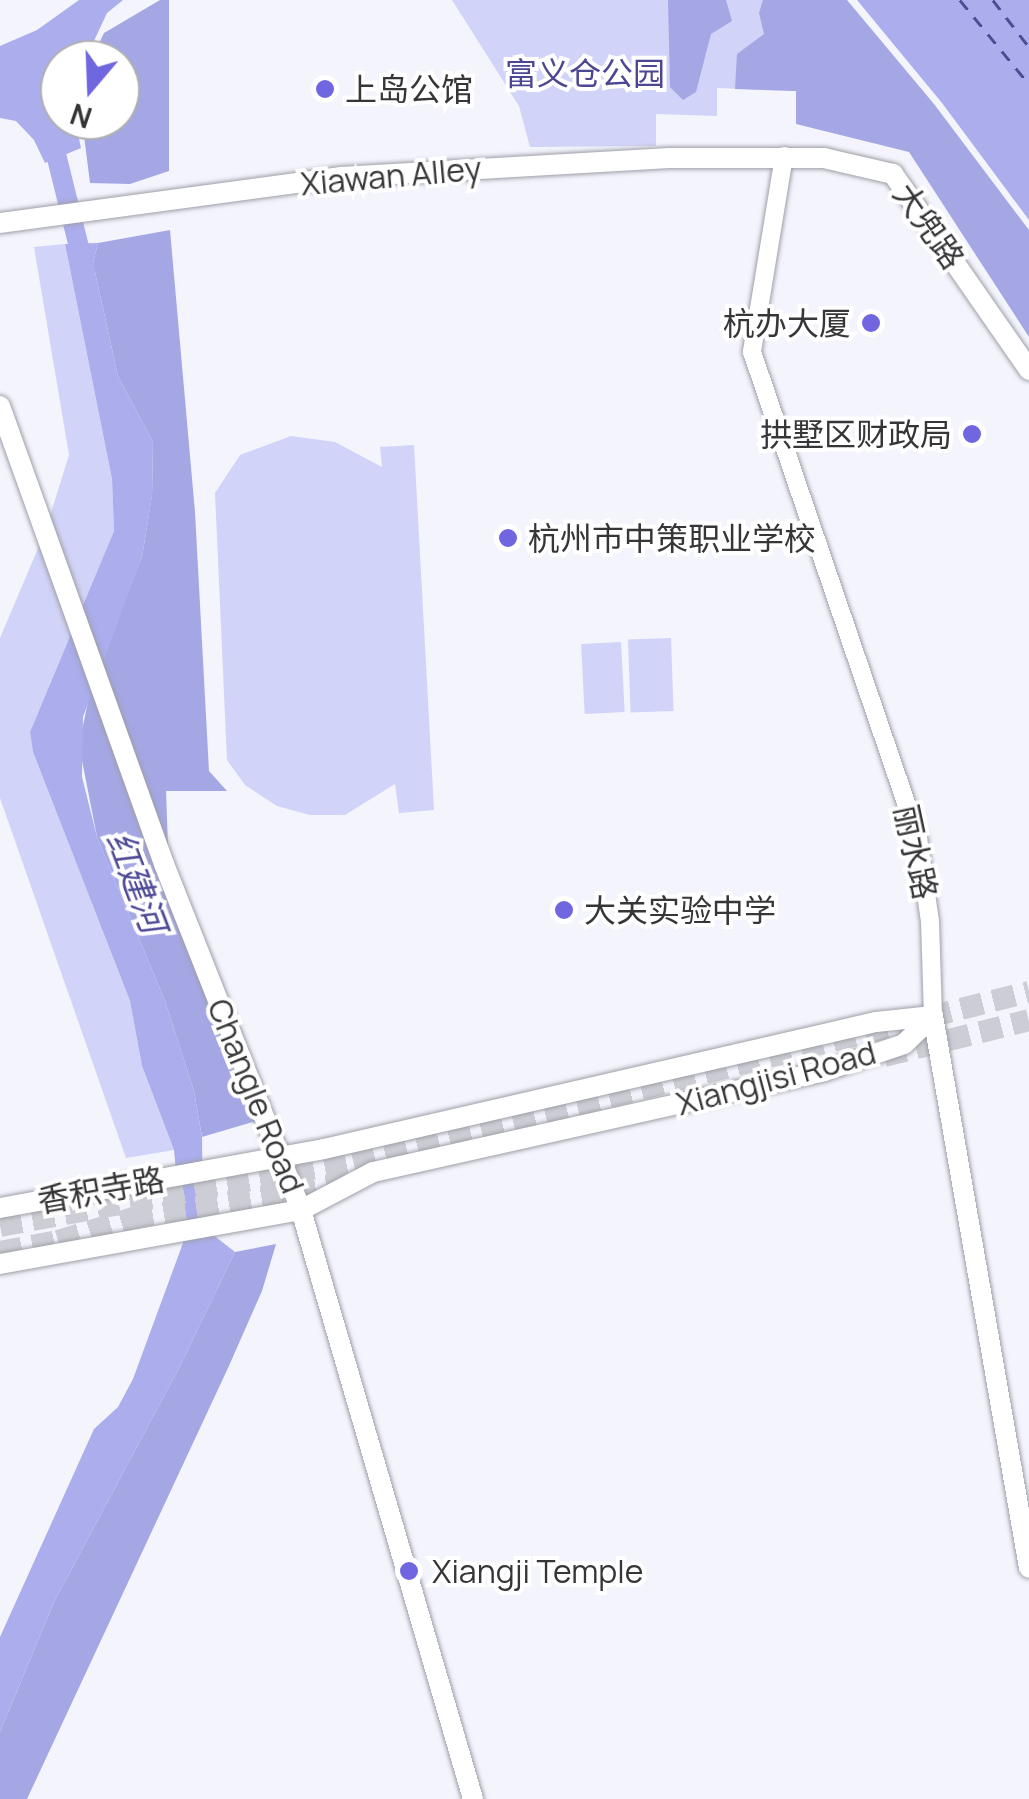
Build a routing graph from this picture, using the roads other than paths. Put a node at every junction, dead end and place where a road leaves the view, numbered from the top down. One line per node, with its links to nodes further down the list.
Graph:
1 (784, 156): 2 (street, Xiawan Alley); 3 (street, 大兜路); 5 (street, 丽水路)
2 (0, 223)
3 (1029, 370)
4 (0, 406): 6 (street, Changle Road)
5 (933, 1016): 6 (street, Xiangjisi Road); 9 (street, Xiangjisi Road); 11 (street, 丽水路)
6 (278, 1158): 7 (street, Xiangjisi Road); 9 (street, Changle Road)
7 (202, 1172): 8 (street, 香积寺路)
8 (0, 1208)
9 (302, 1210): 10 (street, Xiangjisi Road); 12 (street, Changle Road)
10 (0, 1264)
11 (1029, 1568)
12 (473, 1799)

